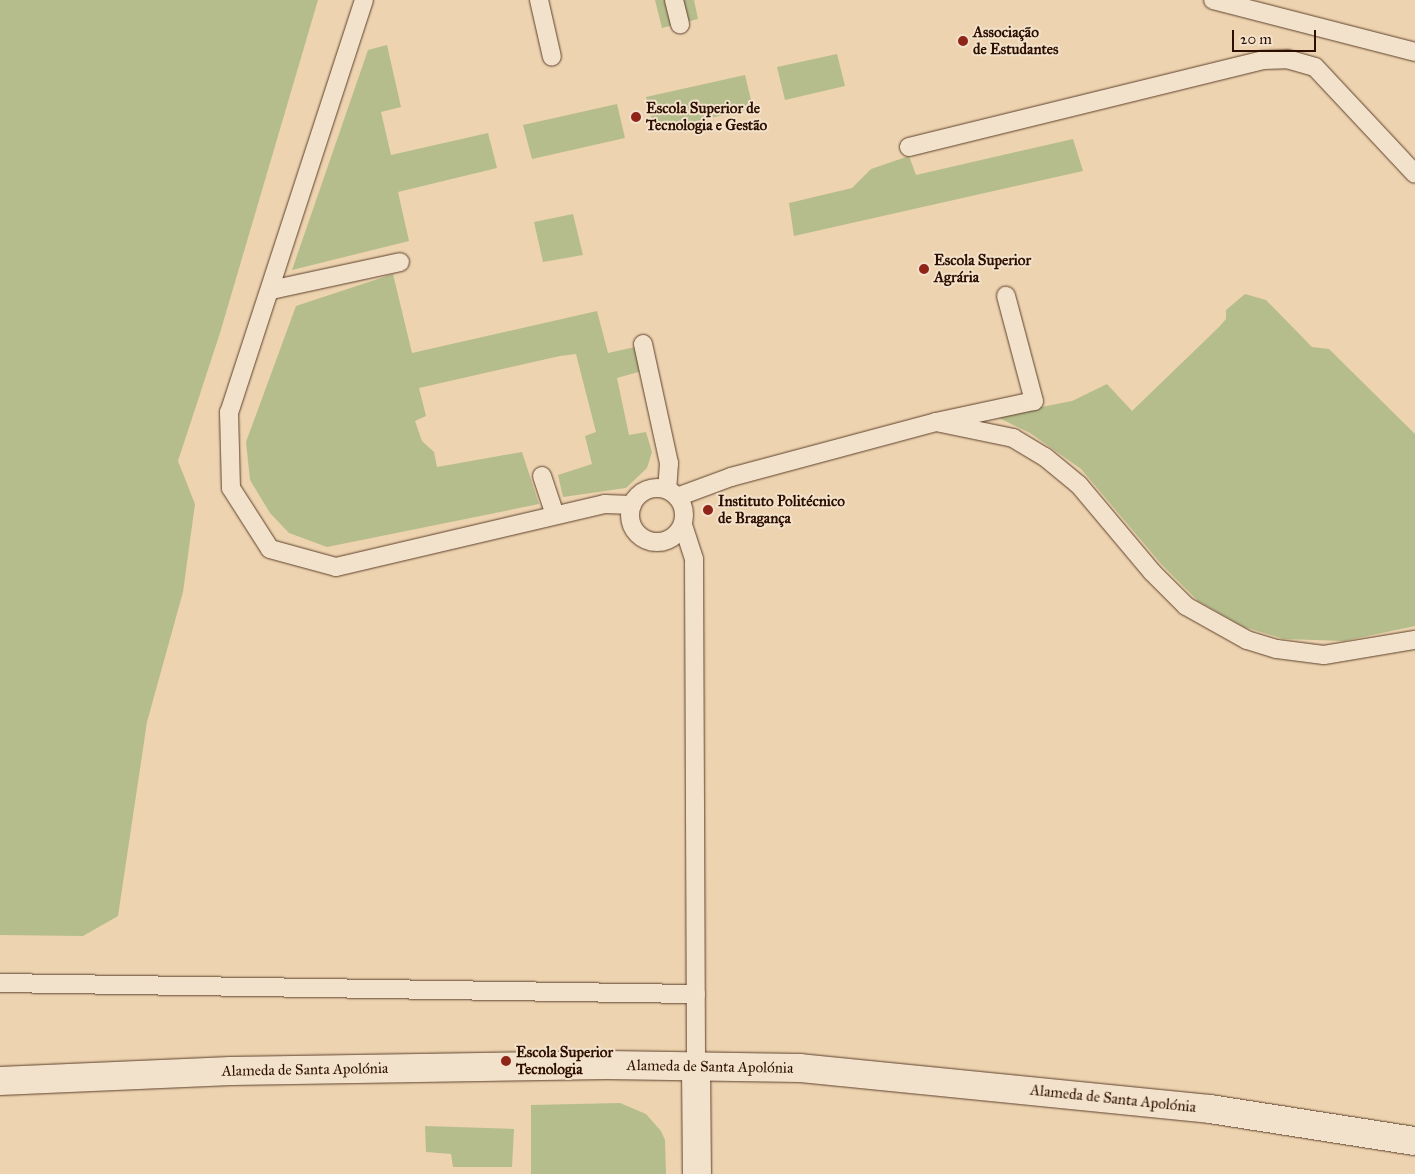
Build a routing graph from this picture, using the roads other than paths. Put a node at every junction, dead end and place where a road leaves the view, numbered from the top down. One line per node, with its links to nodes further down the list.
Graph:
1 (364, 0): 11 (lane)
2 (539, 0): 7 (lane)
3 (674, 0): 5 (lane)
4 (1213, 0): 6 (lane)
5 (680, 24)
6 (1415, 52)
7 (552, 56)
8 (909, 147): 9 (lane)
9 (1415, 174)
10 (400, 262): 11 (lane)
11 (271, 290): 20 (lane)
12 (1006, 296): 14 (lane)
13 (643, 344): 18 (lane)
14 (1034, 401): 15 (lane); 16 (lane)
15 (936, 422): 16 (lane); 18 (lane)
16 (985, 431): 22 (lane)
17 (542, 476): 20 (lane)
18 (672, 493): 19 (lane); 21 (lane)
19 (632, 505): 20 (lane); 21 (lane)
20 (555, 515)
21 (683, 525): 24 (lane)
22 (1415, 640)
23 (0, 984): 24 (lane)
24 (696, 994): 25 (lane)
25 (696, 1065): 26 (street, Alameda de Santa Apolónia); 27 (street, Alameda de Santa Apolónia); 28 (street)
26 (0, 1081)
27 (1415, 1140)
28 (697, 1174)

